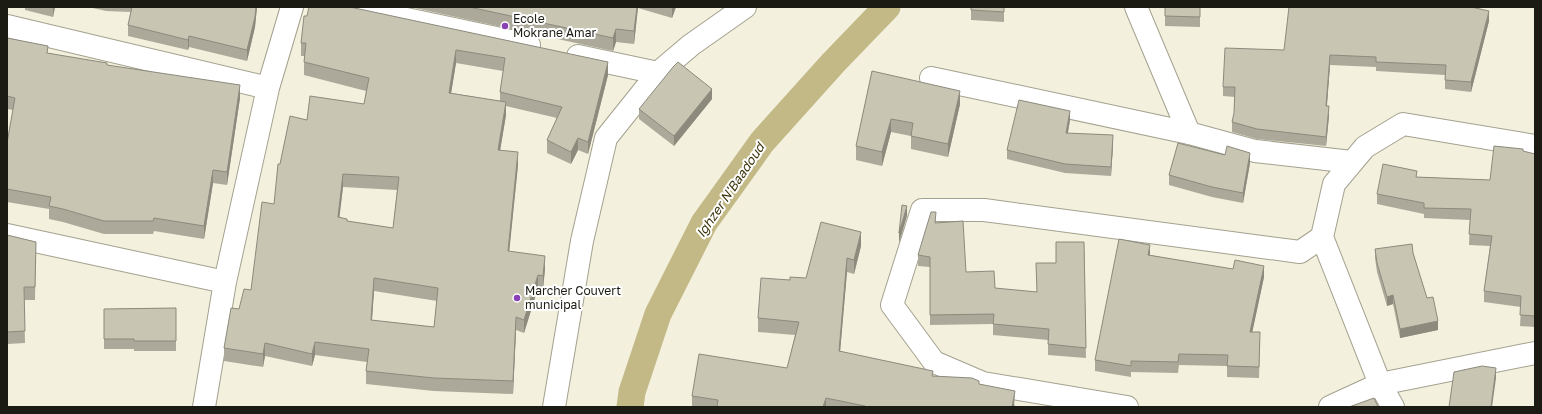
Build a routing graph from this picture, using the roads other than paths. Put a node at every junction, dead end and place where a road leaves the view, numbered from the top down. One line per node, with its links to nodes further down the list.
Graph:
1 (292, 7): 8 (street)
2 (350, 7): 6 (street)
3 (745, 7): 6 (street)
4 (1136, 7): 9 (street)
5 (7, 26): 8 (street)
6 (658, 73): 18 (street)
7 (931, 78): 9 (street)
8 (268, 88): 14 (street)
9 (1189, 132): 11 (street)
10 (1535, 146): 11 (street)
11 (1352, 162): 13 (street)
12 (7, 235): 14 (street)
13 (1322, 237): 16 (street); 19 (street)
14 (225, 282): 17 (street)
15 (1535, 353): 16 (street)
16 (1380, 384): 20 (street); 21 (street)
17 (204, 407)
18 (554, 407)
19 (1127, 407)
20 (1330, 407)
21 (1393, 407)

